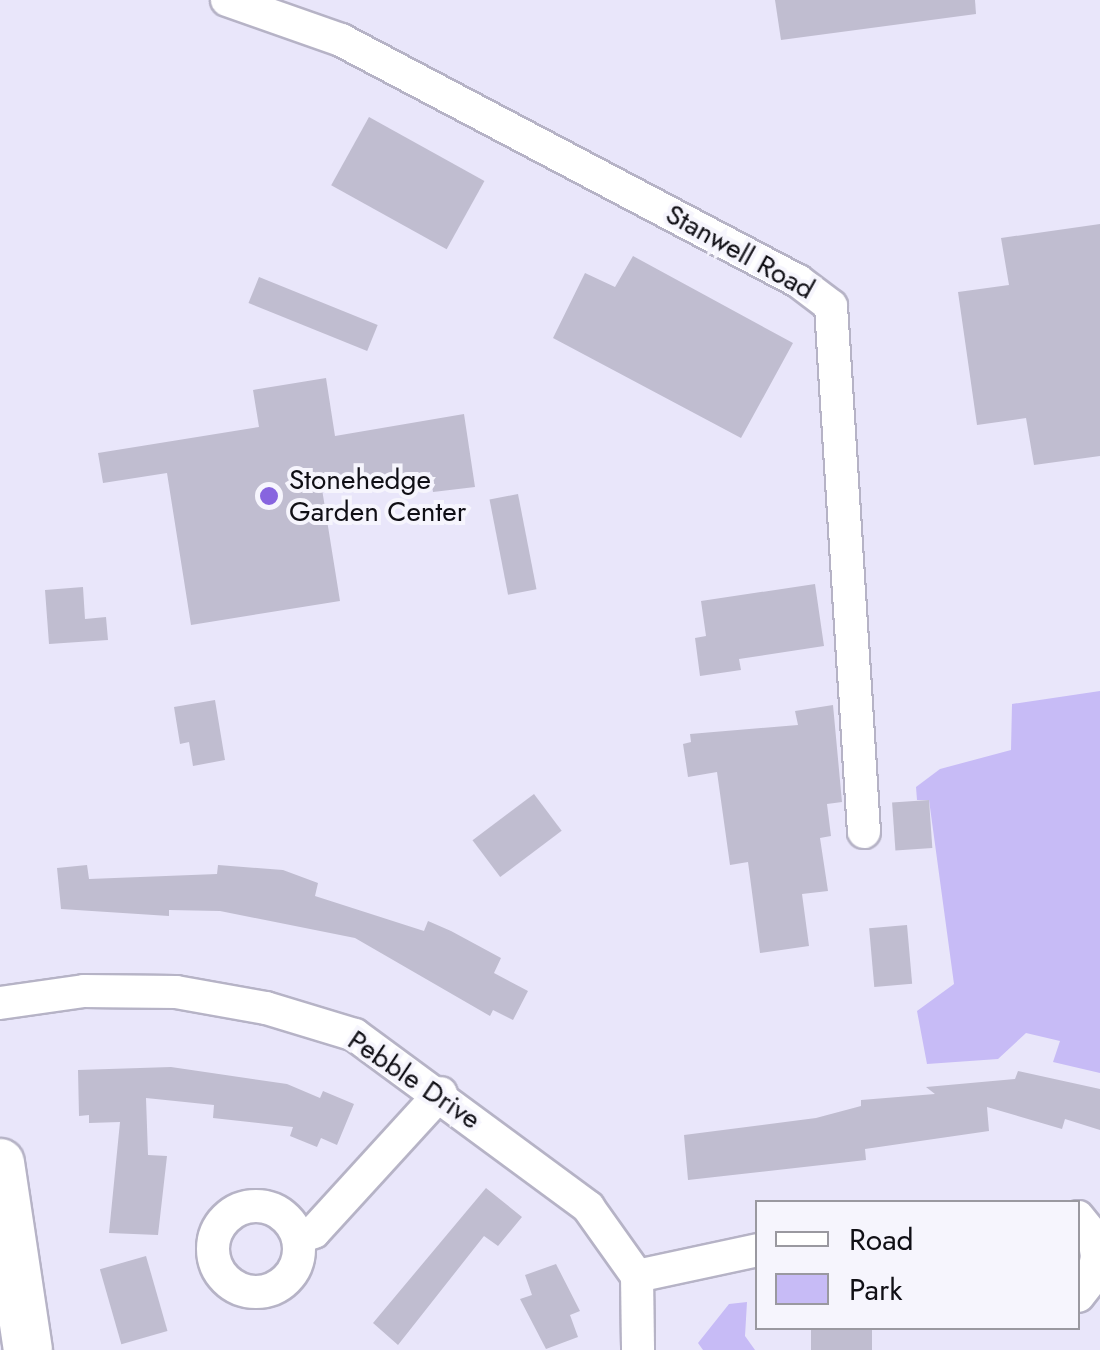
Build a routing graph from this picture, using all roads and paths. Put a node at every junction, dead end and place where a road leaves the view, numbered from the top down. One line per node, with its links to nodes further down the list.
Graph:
1 (227, 0): 2 (street, Stanwell Road)
2 (864, 832)
3 (0, 1003): 4 (street, Pebble Drive)
4 (441, 1092): 7 (street); 9 (street, Pebble Drive)
5 (0, 1163): 11 (main road)
6 (1080, 1220): 10 (street)
7 (298, 1238)
8 (755, 1251): 9 (street)
9 (637, 1276): 12 (street)
10 (1080, 1294)
11 (28, 1350)
12 (638, 1350)

